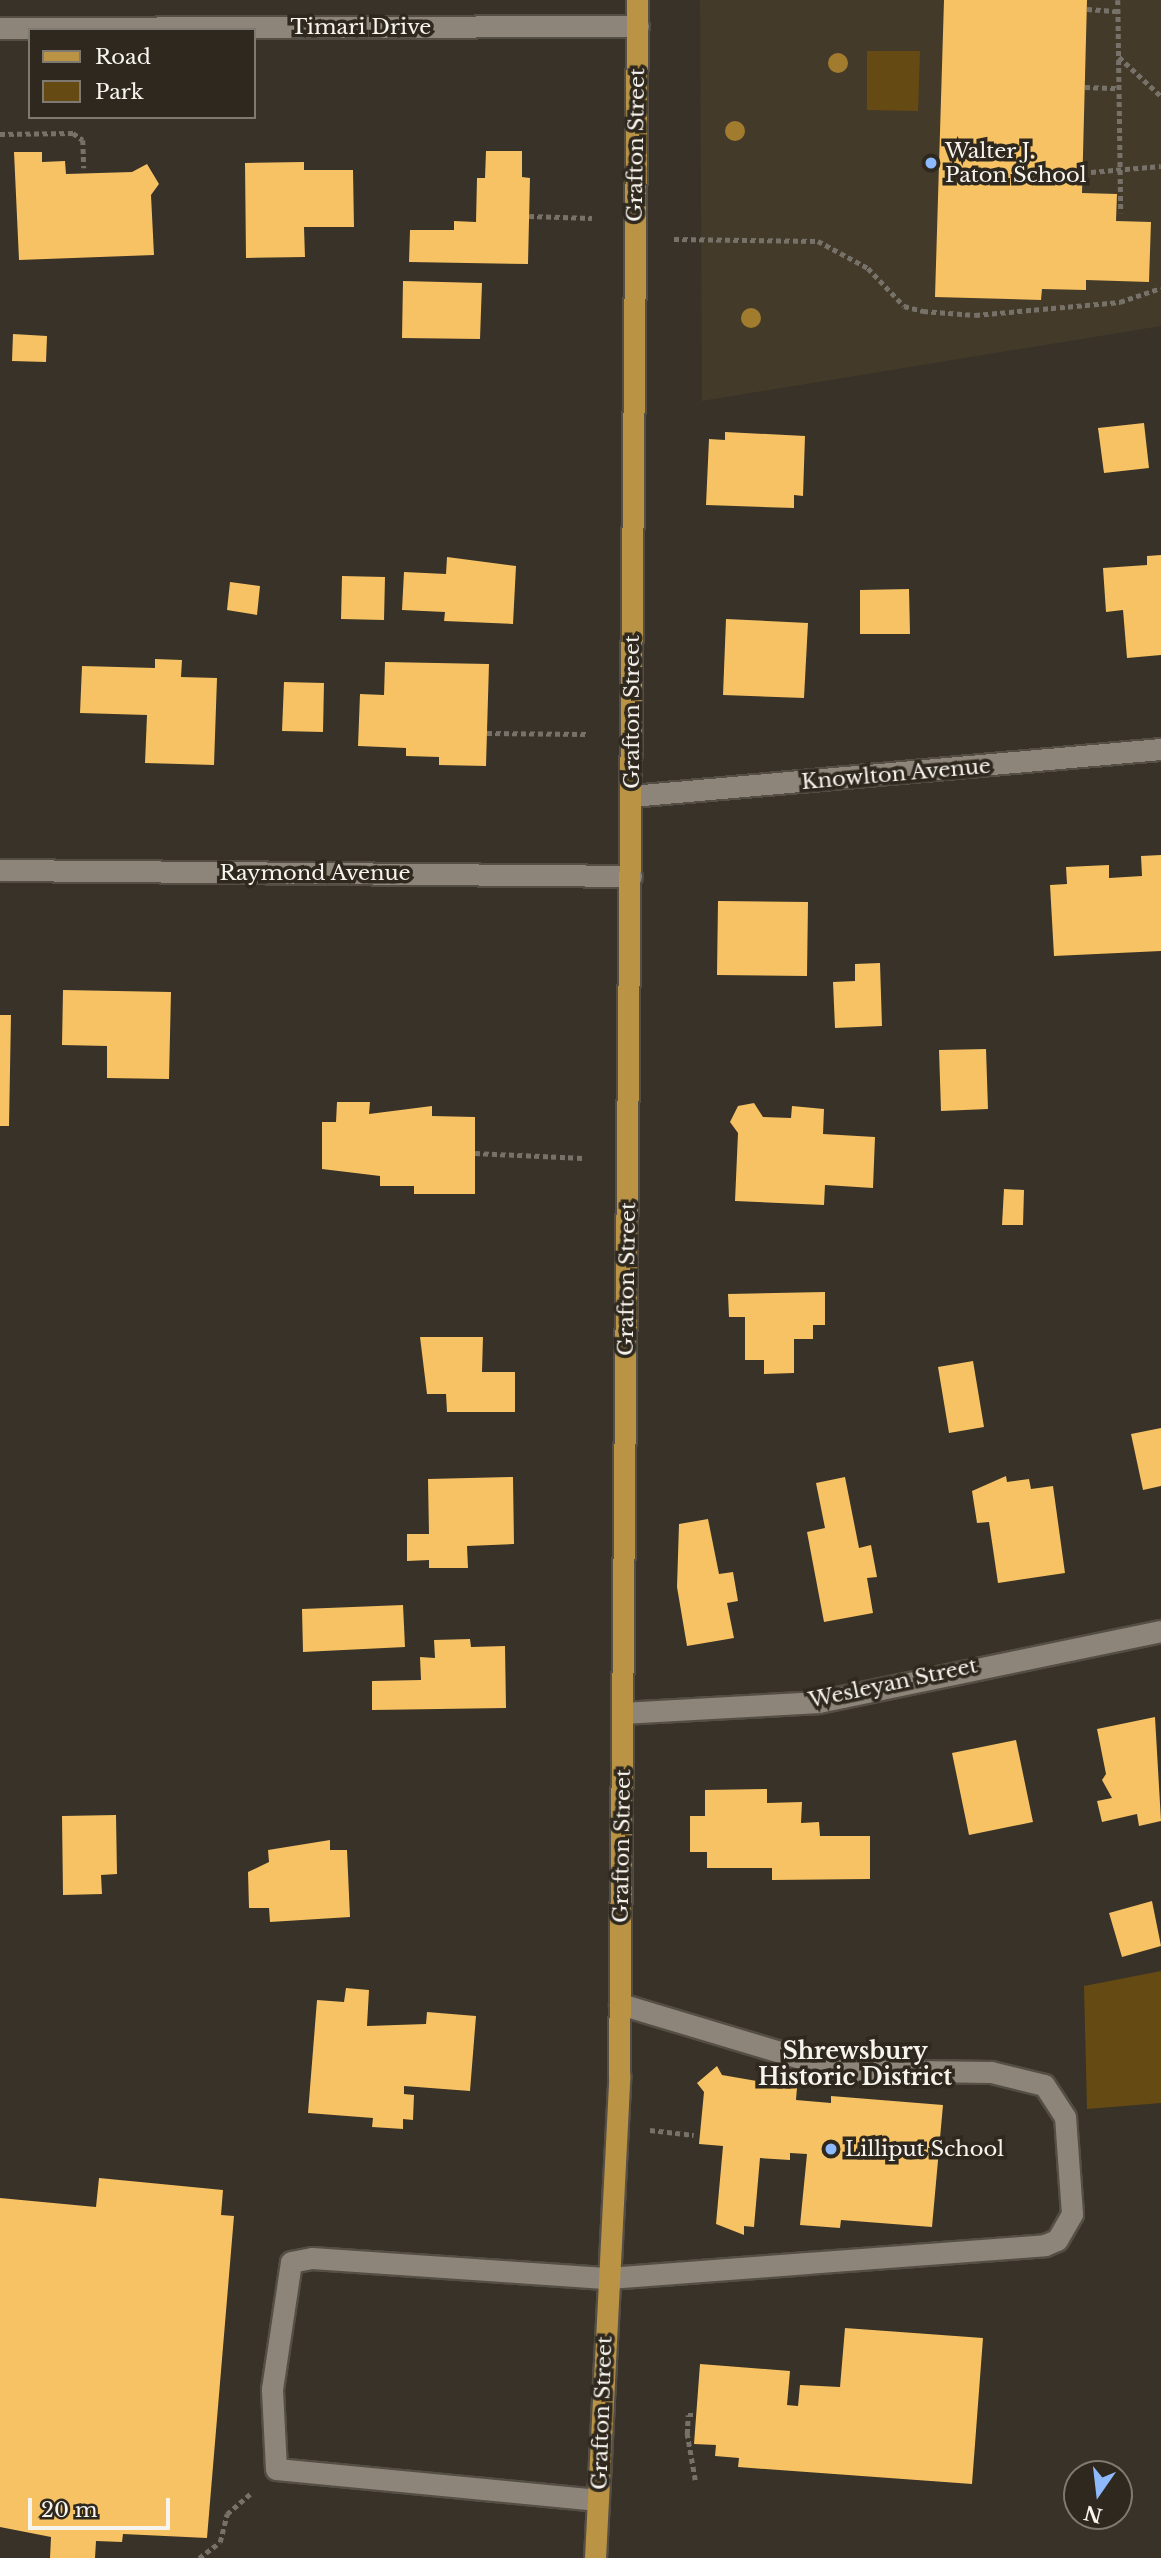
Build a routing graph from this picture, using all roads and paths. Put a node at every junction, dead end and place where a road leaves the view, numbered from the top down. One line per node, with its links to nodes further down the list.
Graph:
1 (637, 0): 5 (main road, Grafton Street)
2 (1118, 0): 4 (path)
3 (1087, 9): 4 (path)
4 (1118, 11): 7 (path)
5 (638, 26): 6 (street, Timari Drive); 24 (main road, Grafton Street)
6 (0, 28)
7 (1119, 57): 9 (path); 10 (path)
8 (1085, 87): 9 (path)
9 (1119, 88): 14 (path)
10 (1161, 96)
11 (0, 134): 13 (path)
12 (1161, 166): 14 (path)
13 (84, 168)
14 (1121, 170): 15 (path); 16 (path)
15 (1091, 172)
16 (1121, 213)
17 (529, 216): 18 (path)
18 (592, 218)
19 (674, 239): 20 (path)
20 (1161, 288)
21 (487, 733): 22 (path)
22 (587, 734)
23 (1161, 749): 24 (street, Knowlton Avenue)
24 (631, 796): 26 (main road, Grafton Street)
25 (0, 870): 26 (street, Raymond Avenue)
26 (631, 876): 30 (main road, Grafton Street)
27 (475, 1153): 28 (path)
28 (583, 1158)
29 (1161, 1631): 30 (street, Wesleyan Street)
30 (623, 1713): 31 (main road, Grafton Street)
31 (620, 2004): 34 (main road, Grafton Street); 34 (street)
32 (649, 2130): 33 (path)
33 (694, 2135)
34 (608, 2278): 36 (street); 38 (main road, Grafton Street)
35 (696, 2415): 37 (path)
36 (276, 2469): 38 (street); 39 (path)
37 (695, 2480)
38 (598, 2500): 40 (main road, Grafton Street)
39 (199, 2558)
40 (595, 2558)

